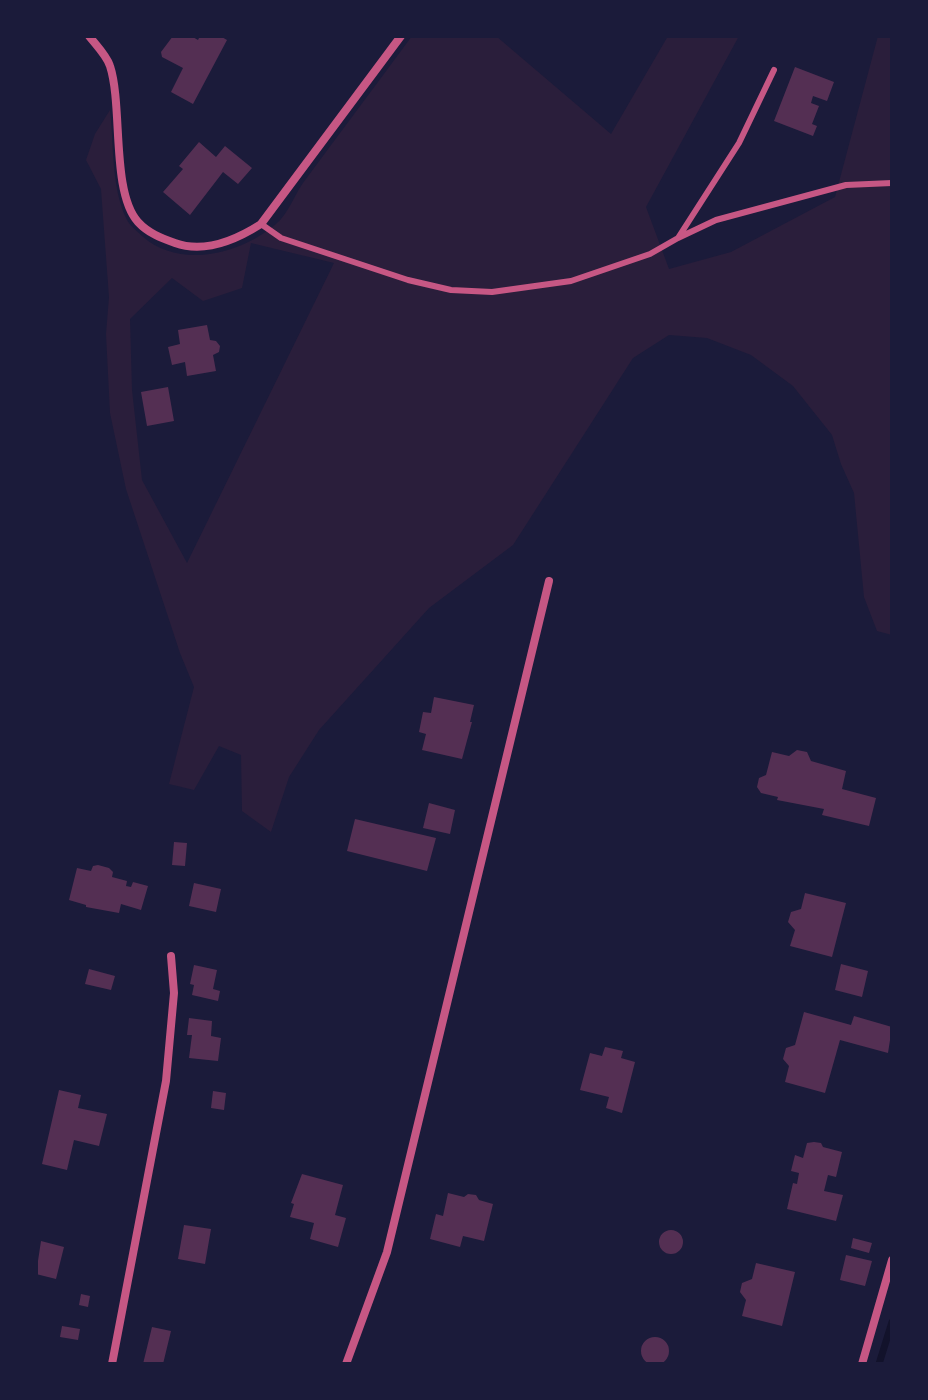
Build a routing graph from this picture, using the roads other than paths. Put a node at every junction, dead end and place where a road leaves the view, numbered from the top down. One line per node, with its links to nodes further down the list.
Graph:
1 (89, 36): 5 (street)
2 (401, 36): 5 (street)
3 (774, 70): 6 (lane)
4 (892, 183): 6 (lane)
5 (261, 224): 6 (lane)
6 (678, 238)
7 (549, 581): 11 (street)
8 (171, 956): 10 (street)
9 (892, 1260): 12 (street)
10 (112, 1364)
11 (346, 1364)
12 (862, 1364)

